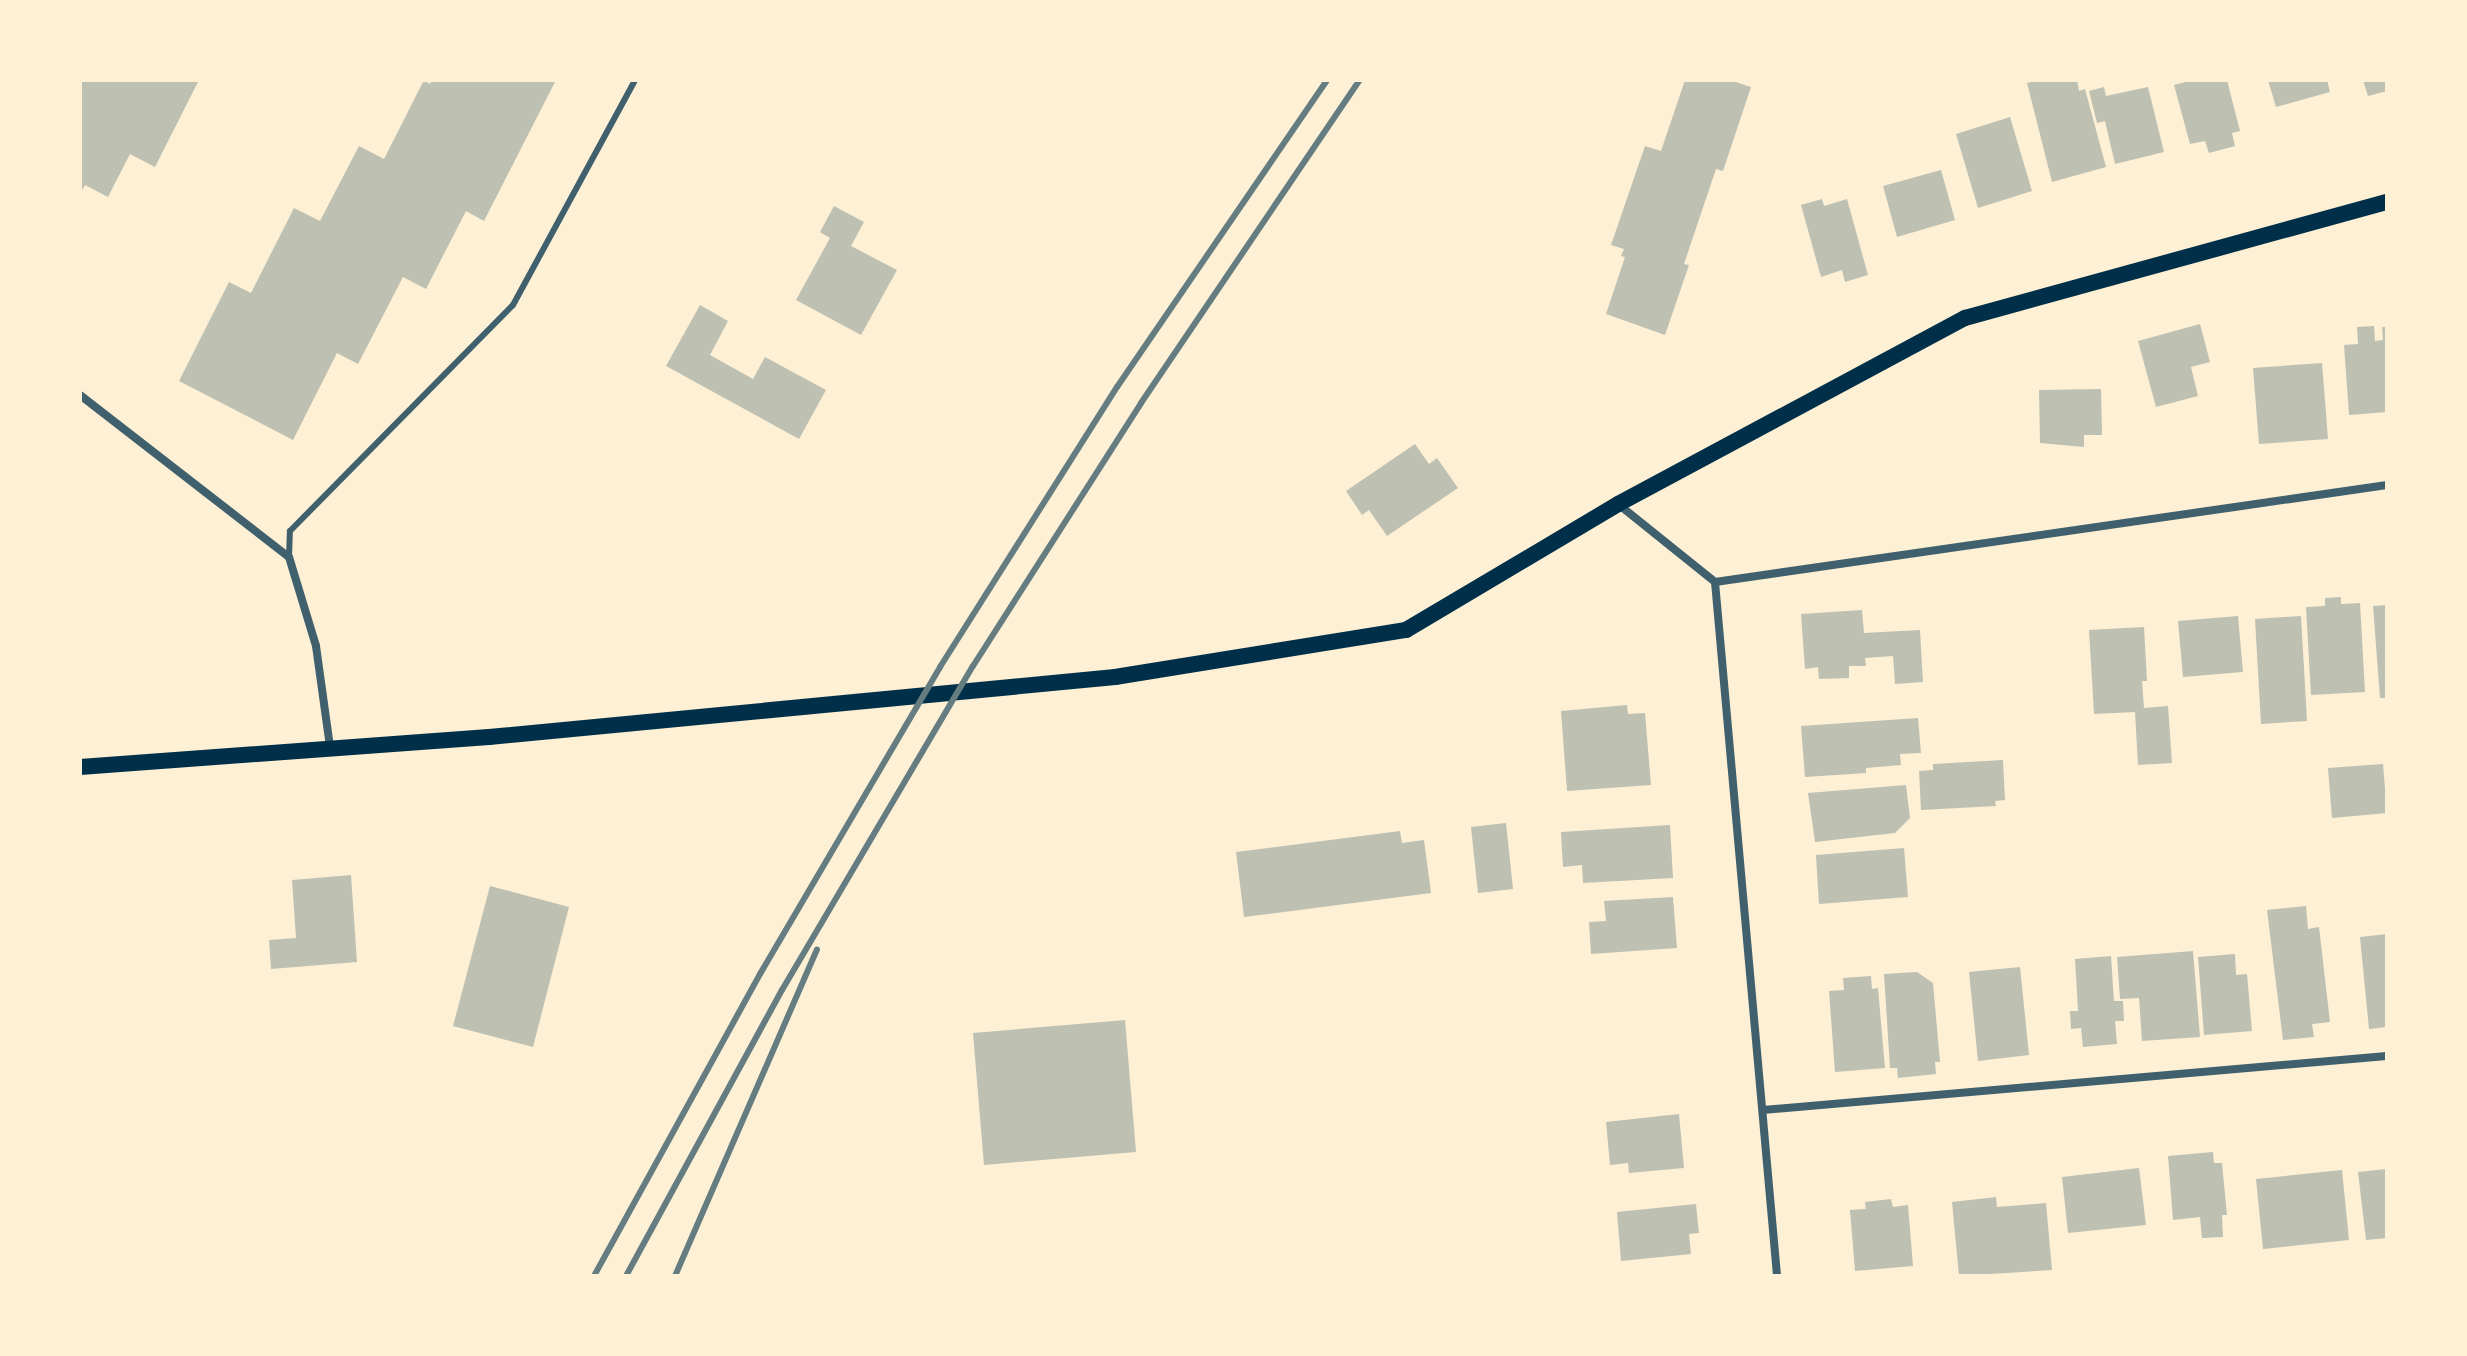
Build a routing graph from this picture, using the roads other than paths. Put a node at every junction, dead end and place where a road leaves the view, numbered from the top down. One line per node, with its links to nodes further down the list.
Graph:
1 (635, 80): 6 (lane)
2 (2387, 202): 5 (main road)
3 (80, 395): 6 (street)
4 (2387, 485): 7 (street)
5 (1618, 504): 7 (street); 8 (main road)
6 (289, 557): 8 (street)
7 (1715, 582): 11 (street)
8 (330, 747): 9 (main road)
9 (80, 767)
10 (2387, 1056): 11 (street)
11 (1763, 1110): 12 (street)
12 (1777, 1276)

